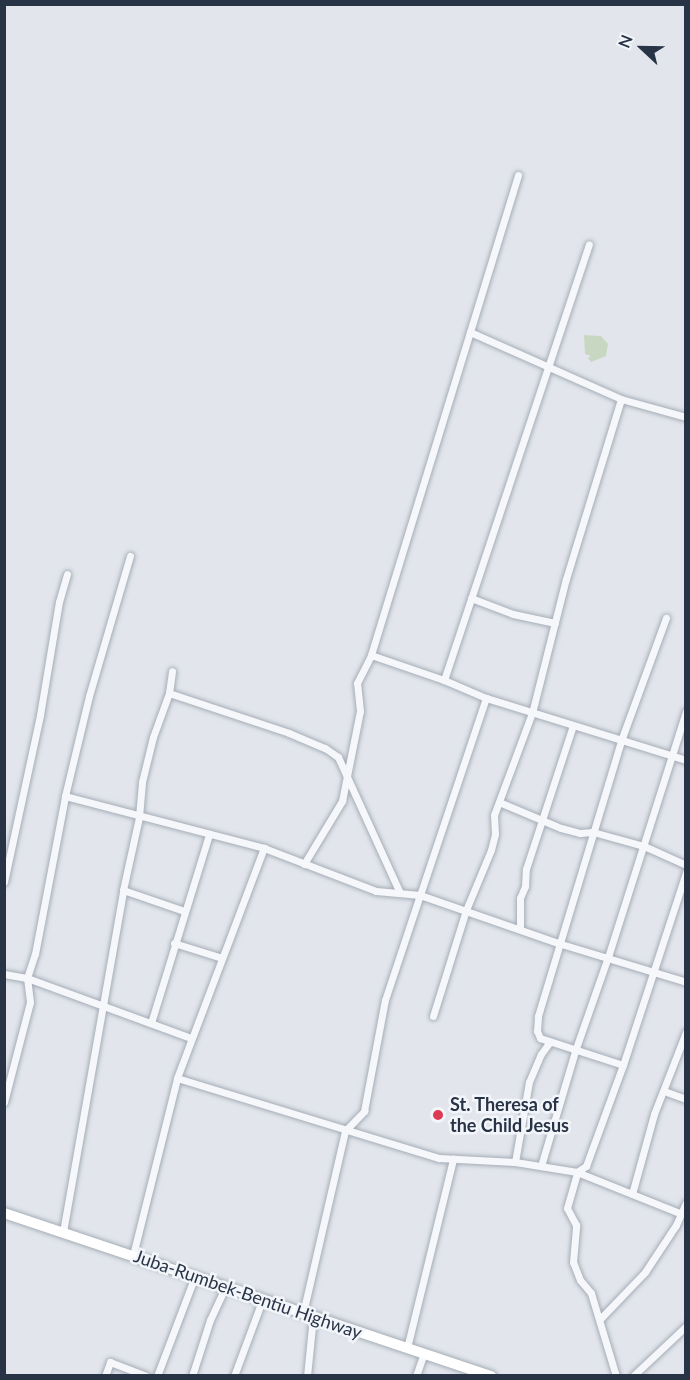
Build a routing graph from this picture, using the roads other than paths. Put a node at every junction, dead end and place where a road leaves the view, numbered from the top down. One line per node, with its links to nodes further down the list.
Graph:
1 (518, 175): 3 (street)
2 (589, 245): 4 (street)
3 (470, 332): 4 (street); 12 (street)
4 (547, 368): 5 (street); 9 (street)
5 (621, 399): 6 (street); 11 (street)
6 (686, 417)
7 (130, 556): 24 (street)
8 (67, 574): 35 (street)
9 (471, 598): 11 (street); 14 (street)
10 (666, 618): 20 (street)
11 (555, 623): 18 (street)
12 (371, 655): 14 (street); 23 (street)
13 (172, 671): 15 (street)
14 (444, 680): 16 (street)
15 (169, 693): 23 (street); 26 (street)
16 (486, 698): 18 (street); 38 (street)
17 (686, 711): 21 (street)
18 (532, 713): 19 (street); 25 (street)
19 (573, 725): 20 (street); 27 (street)
20 (622, 738): 21 (street); 28 (street)
21 (673, 755): 22 (street); 30 (street)
22 (686, 760)
23 (348, 780): 32 (street); 37 (street)
24 (65, 796): 26 (street); 48 (street)
25 (500, 802): 27 (street); 39 (street)
26 (139, 817): 29 (street); 36 (street)
27 (543, 820): 28 (street); 41 (street)
28 (593, 832): 30 (street); 43 (street)
29 (209, 834): 31 (street); 40 (street)
30 (644, 846): 33 (street); 44 (street)
31 (264, 848): 32 (street); 45 (street)
32 (304, 864): 37 (street)
33 (686, 865)
34 (686, 872): 46 (street)
35 (4, 882)
36 (123, 890): 40 (street); 50 (street)
37 (400, 893): 38 (street)
38 (420, 895): 39 (street); 62 (street)
39 (465, 910): 41 (street); 51 (street)
40 (184, 911): 42 (street)
41 (520, 929): 43 (street)
42 (174, 943): 45 (street); 52 (street)
43 (558, 943): 44 (street); 55 (street)
44 (608, 957): 46 (street); 56 (street)
45 (222, 958): 54 (street)
46 (654, 971): 49 (street); 57 (street)
47 (4, 974): 48 (street)
48 (27, 978): 50 (street); 61 (street)
49 (686, 982)
50 (104, 1006): 52 (street); 71 (street)
51 (433, 1016)
52 (151, 1023): 54 (street)
53 (686, 1032): 59 (street)
54 (191, 1038): 58 (street)
55 (549, 1043): 56 (street); 64 (street)
56 (575, 1051): 57 (street); 65 (street)
57 (623, 1065): 66 (street)
58 (177, 1078): 62 (street); 72 (street)
59 (664, 1091): 60 (street); 67 (street)
60 (686, 1099)
61 (4, 1102)
62 (345, 1131): 63 (street); 76 (street)
63 (453, 1159): 64 (street); 79 (street)
64 (515, 1162): 65 (street)
65 (541, 1166): 66 (street)
66 (577, 1172): 67 (street); 77 (street)
67 (632, 1194): 70 (street)
68 (686, 1203): 70 (street)
69 (4, 1213): 71 (main road, Juba-Rumbek-Bentiu Highway)
70 (682, 1214): 77 (street)
71 (63, 1232): 72 (main road, Juba-Rumbek-Bentiu Highway)
72 (133, 1255): 73 (main road, Juba-Rumbek-Bentiu Highway)
73 (195, 1276): 74 (main road, Juba-Rumbek-Bentiu Highway); 83 (street)
74 (226, 1286): 75 (main road, Juba-Rumbek-Bentiu Highway); 84 (street)
75 (263, 1298): 76 (main road, Juba-Rumbek-Bentiu Highway); 85 (street)
76 (308, 1315): 79 (main road, Juba-Rumbek-Bentiu Highway); 86 (street)
77 (600, 1319): 89 (street)
78 (686, 1326): 90 (street)
79 (408, 1348): 80 (main road, Juba-Rumbek-Bentiu Highway)
80 (424, 1353): 87 (street); 88 (main road, Juba-Rumbek-Bentiu Highway)
81 (105, 1376): 82 (street)
82 (146, 1376)
83 (157, 1376)
84 (192, 1376)
85 (234, 1376)
86 (307, 1376)
87 (416, 1376)
88 (491, 1376)
89 (616, 1376)
90 (633, 1376)

